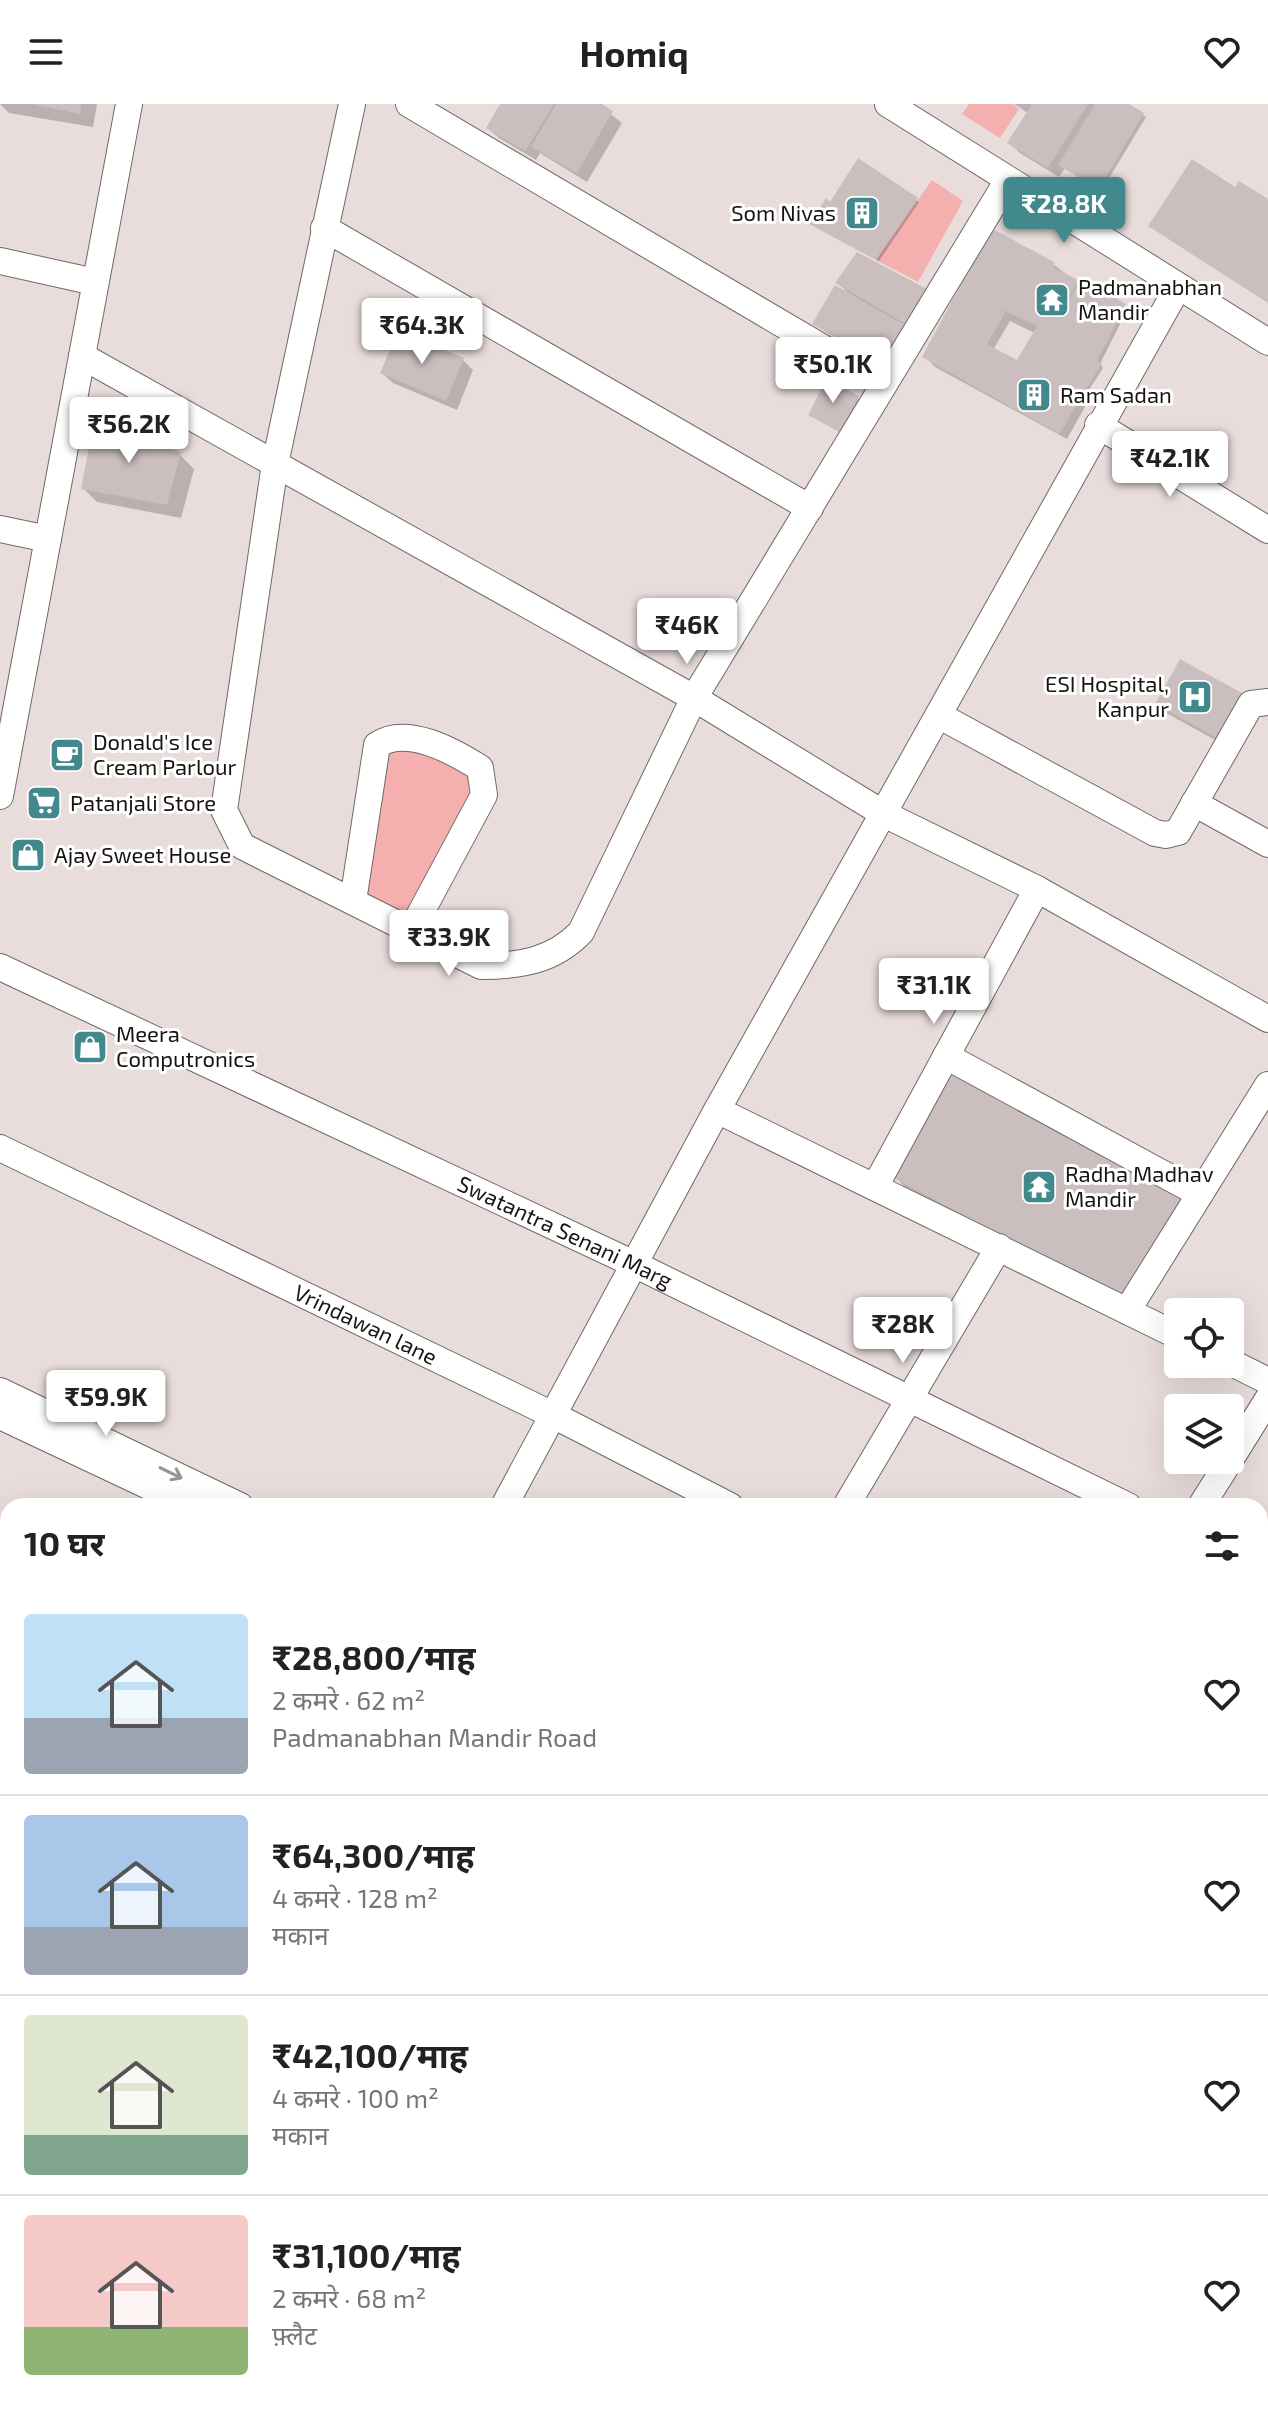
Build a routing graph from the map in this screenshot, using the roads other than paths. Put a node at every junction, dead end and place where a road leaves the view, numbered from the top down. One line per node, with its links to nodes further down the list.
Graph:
1 (129, 104): 8 (street)
2 (352, 104): 6 (street)
3 (409, 104): 12 (street)
4 (888, 104): 5 (street)
5 (1008, 180): 9 (street); 12 (street)
6 (324, 228): 14 (street); 15 (street)
7 (0, 261): 8 (street)
8 (95, 282): 11 (street)
9 (1178, 287): 10 (street); 13 (street)
10 (1268, 342)
11 (82, 356): 14 (street); 18 (street)
12 (884, 384): 15 (street)
13 (1098, 425): 17 (street); 21 (street)
14 (275, 464): 19 (street); 27 (street)
15 (810, 508): 19 (street)
16 (0, 529): 18 (street)
17 (1268, 530)
18 (48, 539): 22 (street)
19 (694, 698): 24 (street); 28 (street)
20 (1268, 702): 23 (street)
21 (940, 716): 23 (street); 24 (street)
22 (0, 796)
23 (1194, 803): 25 (street)
24 (884, 814): 26 (street); 33 (street)
25 (1268, 844)
26 (1037, 889): 30 (street); 31 (street)
27 (353, 901): 28 (street); 28 (street)
28 (411, 931)
29 (0, 967): 38 (street, Swatantra Senani Marg)
30 (1268, 1019)
31 (946, 1056): 35 (street); 36 (street)
32 (1268, 1085): 36 (street)
33 (717, 1110): 35 (street); 38 (street)
34 (0, 1148): 47 (street, Vrindawan lane)
35 (876, 1185): 37 (street)
36 (1200, 1194): 39 (street)
37 (999, 1247): 39 (street); 45 (street)
38 (634, 1264): 45 (street, Swatantra Senani Marg); 47 (street)
39 (1127, 1311): 40 (street)
40 (1164, 1329)
41 (1244, 1369): 42 (street)
42 (1268, 1381)
43 (0, 1391): 51 (street, one-way to 51)
44 (1268, 1399): 48 (street)
45 (911, 1401): 54 (street); 55 (street, Swatantra Senani Marg)
46 (0, 1416): 50 (street)
47 (555, 1416): 52 (street); 53 (street, Vrindawan lane)
48 (1244, 1438)
49 (1221, 1474): 56 (street)
50 (174, 1498)
51 (223, 1498)
52 (509, 1498)
53 (714, 1498)
54 (851, 1498)
55 (1111, 1498)
56 (1206, 1498)

